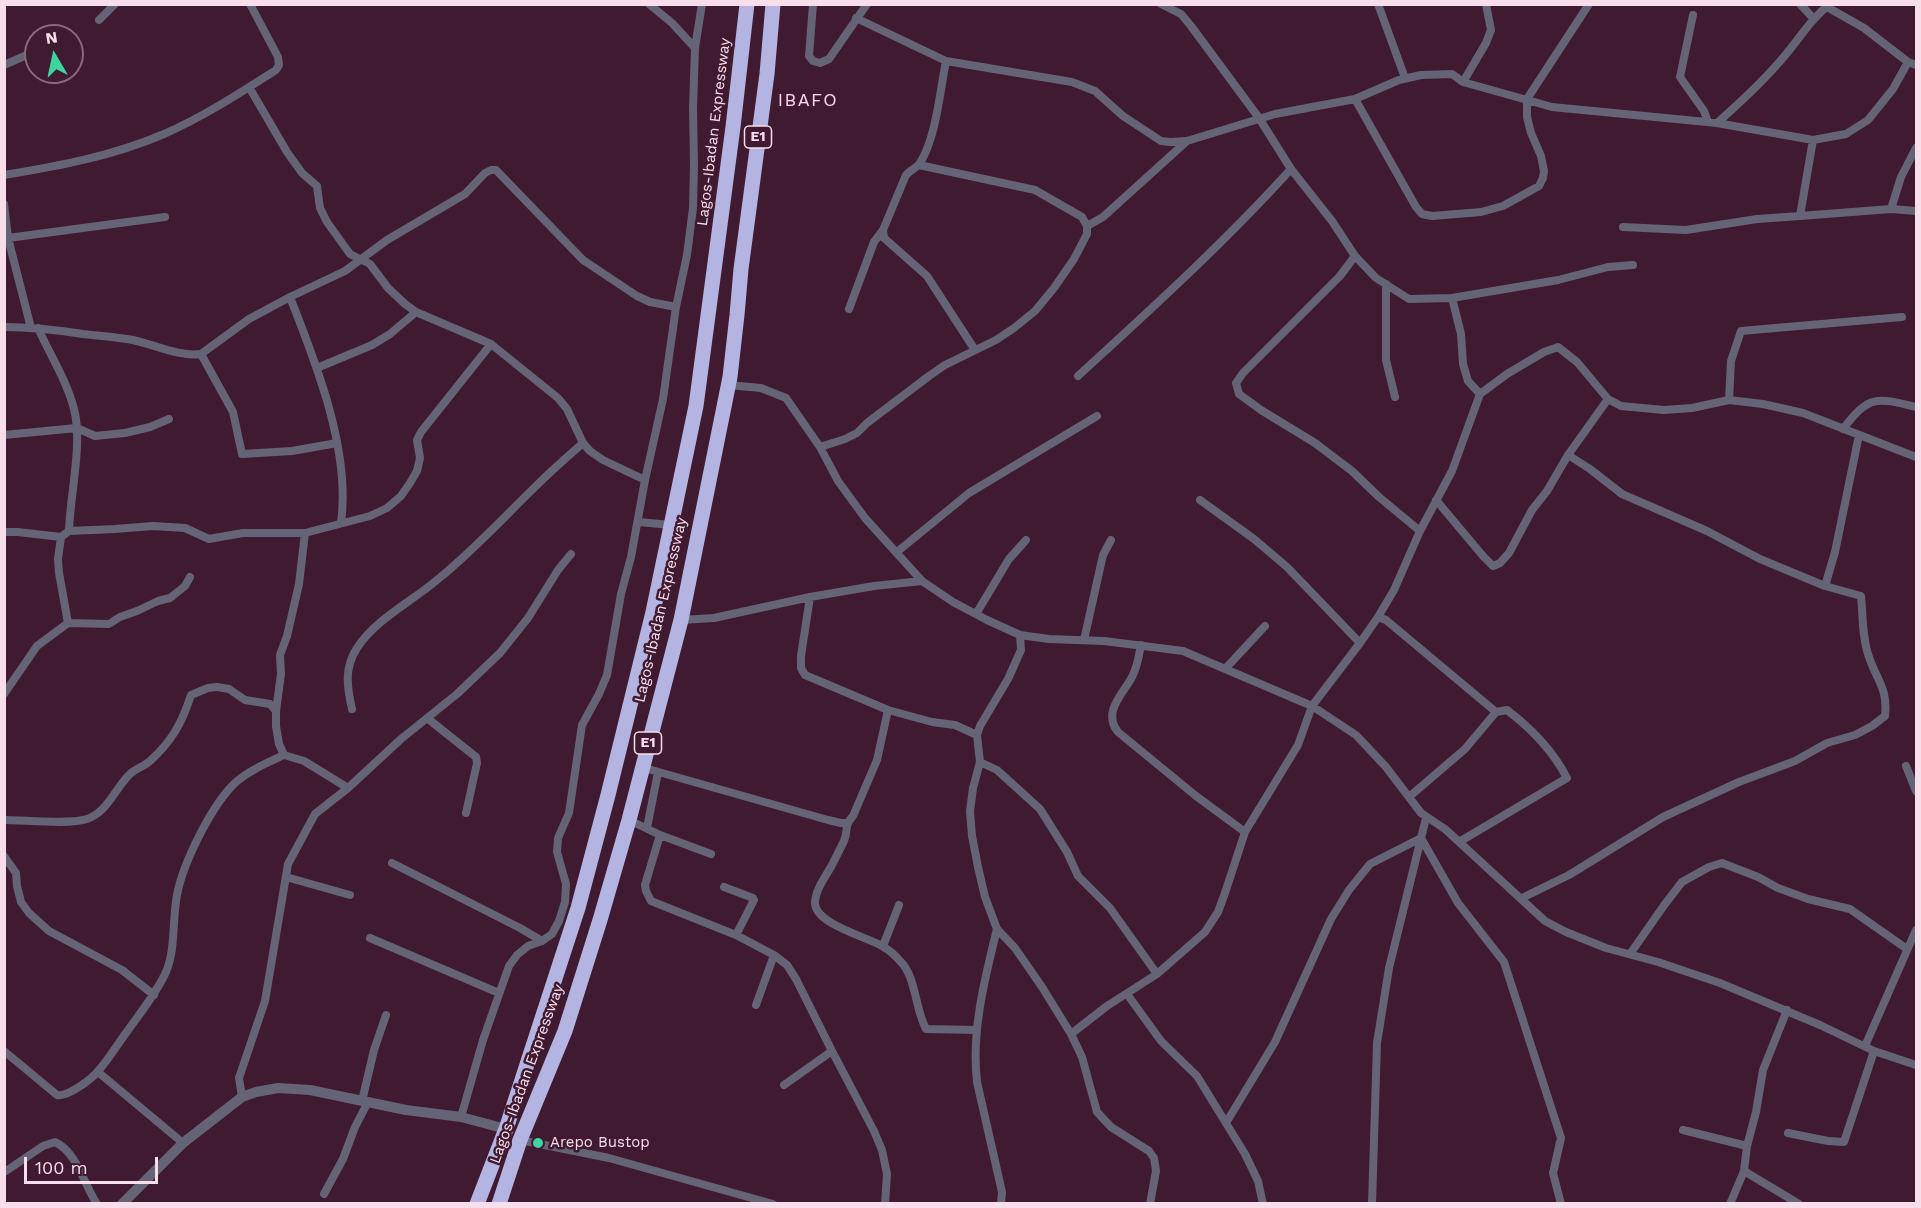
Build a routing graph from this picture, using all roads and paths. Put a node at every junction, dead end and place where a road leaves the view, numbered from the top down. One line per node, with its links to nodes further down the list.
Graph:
1 (116, 4): 18 (street)
2 (250, 4): 26 (street)
3 (649, 4): 19 (street)
4 (702, 4): 19 (street)
5 (747, 4): 85 (highway, Lagos-Ibadan Expressway / E1)
6 (773, 4): 63 (highway, Lagos-Ibadan Expressway / E1)
7 (813, 4): 16 (street)
8 (867, 4): 16 (street)
9 (1161, 4): 29 (street)
10 (1378, 4): 24 (street)
11 (1486, 4): 25 (street)
12 (1589, 4): 28 (street)
13 (1800, 4): 17 (street)
14 (1829, 6): 17 (street); 23 (street)
15 (1693, 15): 30 (street)
16 (856, 18): 21 (street)
17 (1813, 18): 30 (street)
18 (99, 20)
19 (695, 48): 52 (street)
20 (24, 56): 22 (street)
21 (946, 62): 32 (street); 34 (street)
22 (4, 64)
23 (1912, 64): 31 (street)
24 (1405, 78): 25 (street); 27 (street)
25 (1463, 82): 28 (street)
26 (249, 87): 36 (street); 47 (street)
27 (1355, 99): 28 (street); 29 (street)
28 (1527, 99): 30 (street)
29 (1259, 118): 32 (street); 35 (street)
30 (1713, 123): 31 (street)
31 (1813, 140): 40 (street)
32 (1187, 141): 42 (street)
33 (1917, 148): 38 (street)
34 (918, 165): 42 (street); 44 (street)
35 (1291, 169): 46 (street); 62 (street)
36 (4, 175)
37 (4, 204): 45 (street)
38 (1891, 209): 39 (street); 40 (street)
39 (1917, 211)
40 (1800, 216): 43 (street)
41 (165, 217): 45 (street)
42 (1087, 226): 59 (street)
43 (1623, 227)
44 (883, 230): 53 (street); 59 (street)
45 (8, 238): 57 (street)
46 (1355, 256): 49 (street); 86 (street)
47 (360, 258): 50 (street); 52 (street); 54 (street)
48 (1633, 265): 51 (street)
49 (1386, 284): 51 (street); 65 (street)
50 (290, 297): 60 (street); 61 (street)
51 (1452, 298): 64 (street)
52 (676, 307): 80 (street)
53 (849, 309)
54 (416, 312): 58 (street); 61 (street)
55 (1902, 317): 67 (street)
56 (4, 327): 57 (street)
57 (35, 328): 60 (street); 71 (street)
58 (491, 344): 76 (street); 84 (street)
59 (975, 350): 77 (street)
60 (201, 354): 75 (street)
61 (317, 368): 75 (street)
62 (1078, 376)
63 (728, 385): 77 (street); 100 (highway, Lagos-Ibadan Expressway / E1)
64 (1480, 394): 66 (street); 82 (street)
65 (1395, 397)
66 (1608, 399): 67 (street); 78 (street)
67 (1729, 400): 72 (street)
68 (1917, 407): 72 (street)
69 (1098, 416): 92 (street)
70 (169, 419): 71 (street)
71 (77, 428): 73 (street); 89 (street)
72 (1843, 429): 74 (street)
73 (4, 435)
74 (1858, 435): 79 (street); 96 (street)
75 (337, 443): 84 (street)
76 (583, 443): 80 (street); 110 (street)
77 (820, 447): 92 (street)
78 (1568, 455): 82 (street); 96 (street)
79 (1917, 457)
80 (645, 480): 83 (street)
81 (1200, 500): 105 (street)
82 (1436, 501): 86 (street)
83 (639, 522): 85 (street); 146 (street)
84 (341, 523): 88 (street)
85 (671, 525): 171 (highway, Lagos-Ibadan Expressway / E1)
86 (1420, 531): 99 (street)
87 (4, 532): 89 (street)
88 (304, 532): 89 (street); 112 (street)
89 (65, 534): 101 (street)
90 (1026, 540): 98 (street)
91 (1111, 540): 104 (street)
92 (897, 552): 95 (street)
93 (571, 554): 114 (street)
94 (190, 577): 101 (street)
95 (922, 581): 97 (street); 98 (street)
96 (1826, 586): 140 (street)
97 (810, 597): 100 (street); 111 (street)
98 (976, 614): 103 (street)
99 (1378, 617): 105 (street); 113 (street)
100 (681, 620): 119 (highway, Lagos-Ibadan Expressway / E1)
101 (68, 623): 108 (street)
102 (1265, 626): 107 (street)
103 (1020, 634): 104 (street); 115 (street)
104 (1084, 640): 106 (street)
105 (1360, 643): 109 (street)
106 (1142, 645): 107 (street); 130 (street)
107 (1226, 668): 109 (street)
108 (4, 694)
109 (1312, 706): 123 (street); 130 (street)
110 (352, 709)
111 (888, 710): 115 (street); 128 (street)
112 (276, 711): 116 (street); 126 (street)
113 (1496, 712): 123 (street); 133 (street)
114 (427, 718): 121 (street); 124 (street)
115 (977, 735): 117 (street)
116 (284, 755): 121 (street); 154 (street)
117 (981, 762): 142 (street); 151 (street)
118 (1906, 766): 122 (street)
119 (641, 767): 120 (street); 127 (highway, Lagos-Ibadan Expressway / E1)
120 (658, 772): 128 (street); 129 (street)
121 (348, 788): 137 (street)
122 (1917, 791)
123 (1409, 797): 125 (street)
124 (465, 813)
125 (1426, 818): 132 (street); 133 (street)
126 (4, 820)
127 (628, 820): 129 (street); 174 (highway, Lagos-Ibadan Expressway / E1)
128 (847, 823): 147 (street)
129 (647, 828): 131 (street)
130 (1245, 832): 151 (street)
131 (660, 835): 134 (street); 144 (street)
132 (1421, 838): 170 (street); 189 (street); 190 (street)
133 (1459, 842): 140 (street)
134 (711, 854)
135 (4, 855): 154 (street)
136 (392, 863): 146 (street)
137 (285, 877): 139 (street); 167 (street)
138 (724, 886): 144 (street)
139 (351, 896)
140 (1522, 898): 149 (street)
141 (899, 906): 147 (street)
142 (998, 929): 158 (street); 159 (street)
143 (1917, 930): 148 (street)
144 (736, 935): 150 (street)
145 (370, 938): 152 (street)
146 (542, 941): 152 (street)
147 (883, 946): 158 (street)
148 (1907, 949): 149 (street); 160 (street)
149 (1630, 954): 156 (street)
150 (774, 955): 155 (street); 162 (street)
151 (1157, 974): 153 (street)
152 (499, 993): 169 (street)
153 (1127, 994): 159 (street); 170 (street)
154 (154, 995): 165 (street)
155 (756, 1005)
156 (1787, 1010): 160 (street); 176 (street)
157 (386, 1015): 168 (street)
158 (977, 1030): 186 (street)
159 (1071, 1034): 187 (street)
160 (1865, 1046): 163 (street)
161 (4, 1051): 165 (street)
162 (832, 1051): 166 (street); 185 (street)
163 (1874, 1052): 164 (street); 173 (street)
164 (1917, 1065)
165 (98, 1072): 175 (street)
166 (784, 1085)
167 (242, 1097): 168 (street); 175 (street)
168 (365, 1102): 169 (street); 179 (street)
169 (461, 1117): 171 (street)
170 (1226, 1123): 188 (street)
171 (506, 1129): 182 (highway, Lagos-Ibadan Expressway / E1)
172 (1683, 1130): 176 (street)
173 (1788, 1133)
174 (520, 1140): 183 (highway, Lagos-Ibadan Expressway / E1); 184 (street)
175 (183, 1143): 181 (street)
176 (1747, 1146): 178 (street)
177 (6, 1171): 180 (street)
178 (1744, 1171): 191 (street); 192 (street)
179 (324, 1194)
180 (97, 1203)
181 (122, 1203)
182 (477, 1203)
183 (500, 1203)
184 (773, 1203)
185 (885, 1203)
186 (1001, 1203)
187 (1150, 1203)
188 (1263, 1203)
189 (1372, 1203)
190 (1561, 1203)
191 (1730, 1203)
192 (1799, 1203)

